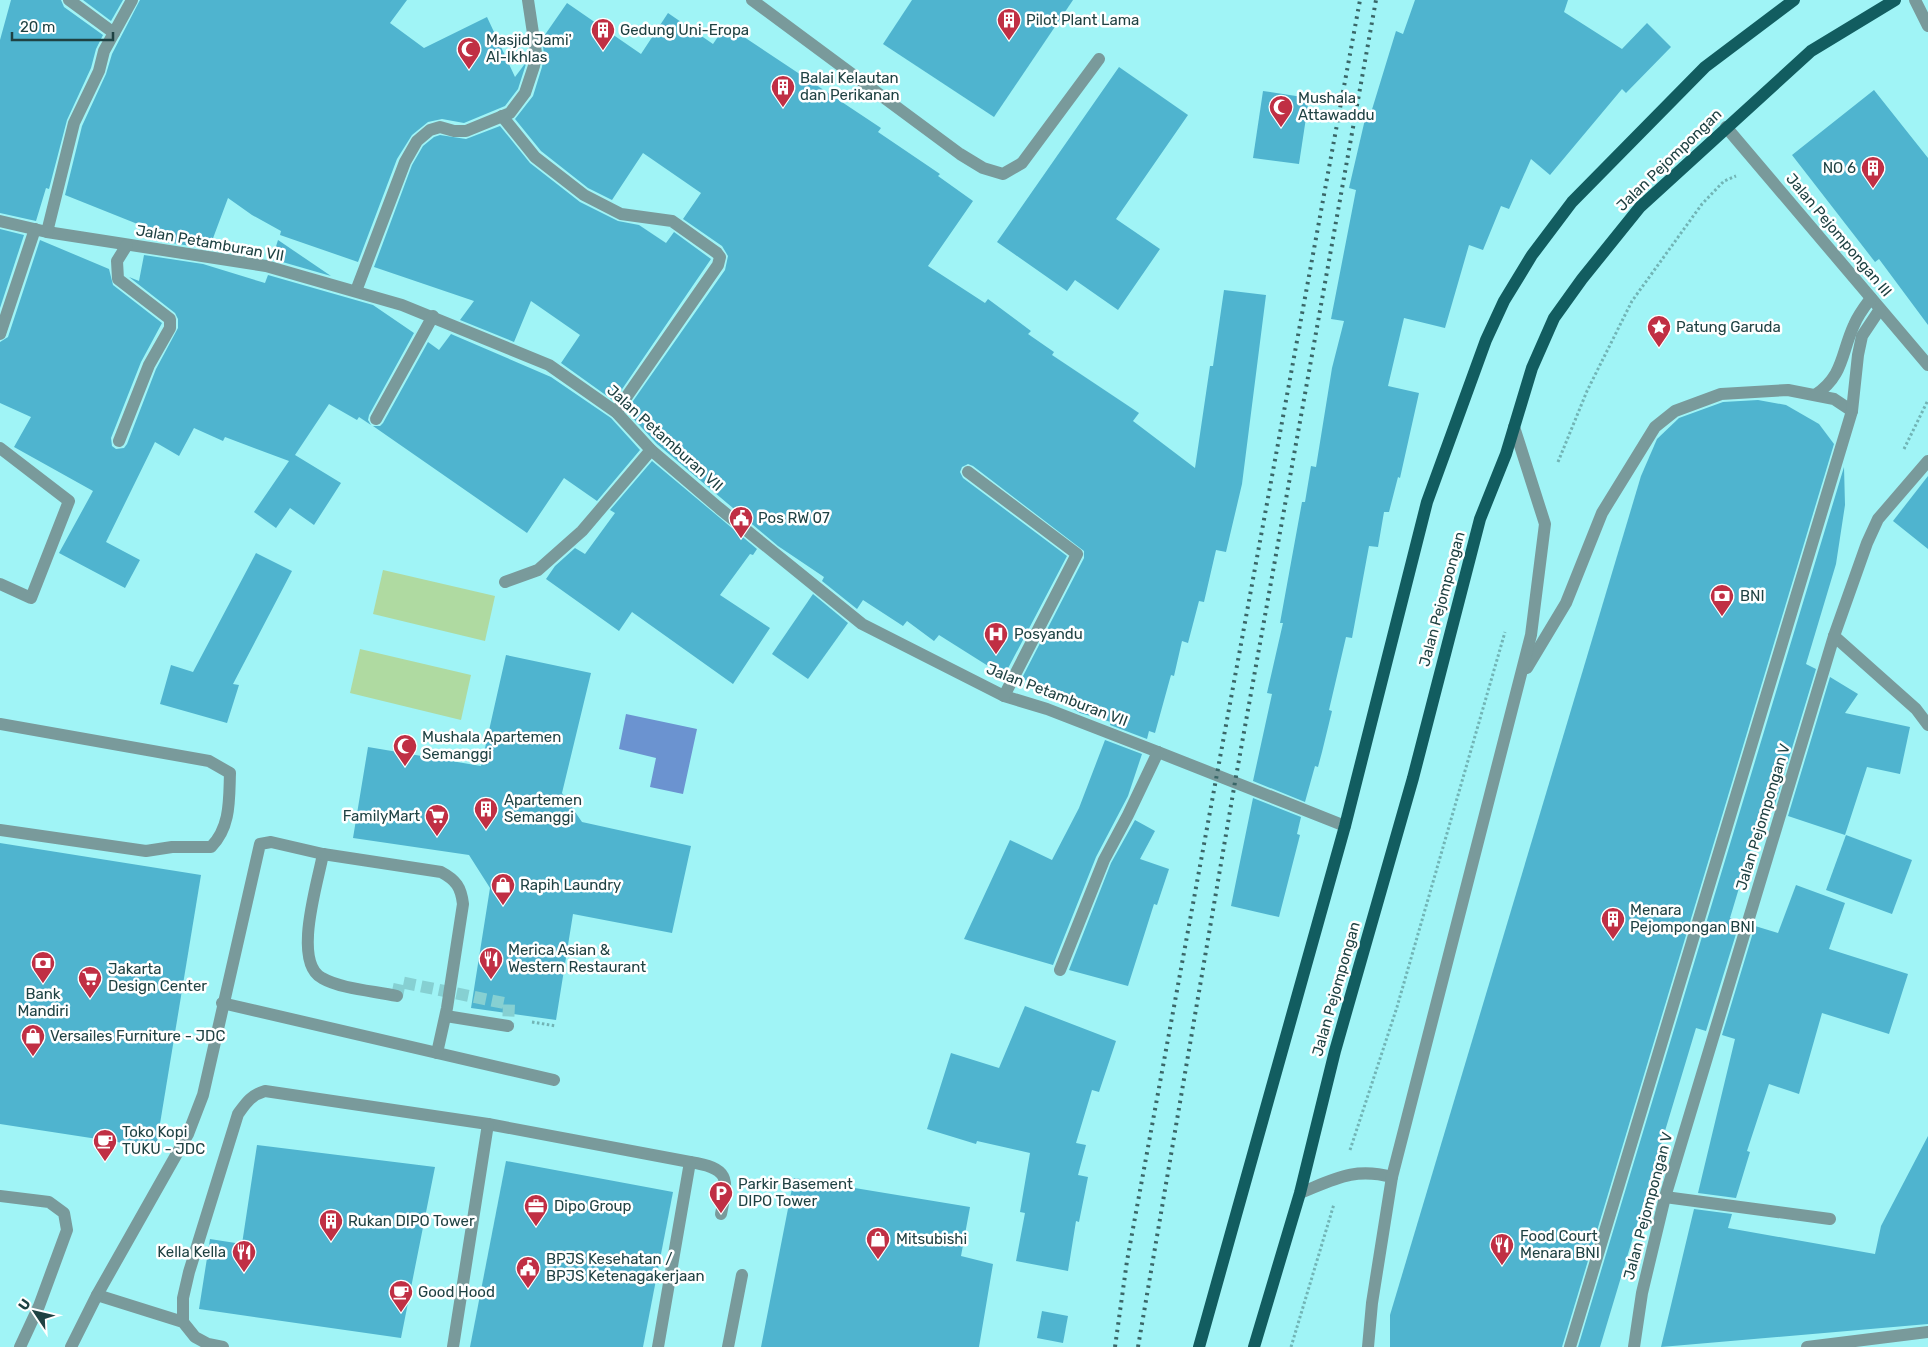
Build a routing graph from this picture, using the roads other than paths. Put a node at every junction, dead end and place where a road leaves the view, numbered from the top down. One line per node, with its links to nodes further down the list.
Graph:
1 (69, 0): 9 (street)
2 (132, 0): 9 (street)
3 (528, 0): 11 (street)
4 (752, 0): 10 (street)
5 (1794, 0): 40 (main road)
6 (1895, 0): 12 (main road, Jalan Pejompongan)
7 (1915, 0): 8 (street)
8 (1928, 26)
9 (114, 33): 14 (street)
10 (1099, 59)
11 (502, 116): 16 (street); 24 (street)
12 (1726, 127): 17 (street, Jalan Pejompongan III); 26 (main road, Jalan Pejompongan)
13 (0, 221): 14 (street, Jalan Petamburan VII)
14 (41, 231): 15 (street, Jalan Petamburan VII); 20 (street)
15 (127, 245): 16 (street, Jalan Petamburan VII); 27 (street)
16 (356, 291): 19 (street, Jalan Petamburan VII)
17 (1871, 298): 18 (street, Jalan Pejompongan III); 22 (street)
18 (1880, 309): 21 (street, Jalan Pejompongan III); 23 (street)
19 (433, 316): 24 (street, Jalan Petamburan VII); 25 (street)
20 (0, 334)
21 (1928, 365)
22 (1815, 395): 23 (street); 35 (street)
23 (1852, 411): 71 (street)
24 (616, 412): 29 (street, Jalan Petamburan VII)
25 (376, 419)
26 (1514, 426): 35 (street); 53 (main road, Jalan Pejompongan)
27 (120, 441)
28 (0, 448): 33 (street)
29 (651, 450): 32 (street); 36 (street, Jalan Petamburan VII)
30 (1928, 461): 34 (street, Jalan Pejompongan V)
31 (968, 472): 36 (street)
32 (505, 582)
33 (0, 584)
34 (1834, 636): 38 (street); 55 (street, Jalan Pejompongan V)
35 (1519, 681): 52 (street)
36 (1004, 696): 39 (street, Jalan Petamburan VII)
37 (0, 724): 41 (street)
38 (1928, 725)
39 (1158, 752): 40 (street, Jalan Petamburan VII); 43 (street)
40 (1345, 826): 69 (main road)
41 (0, 830)
42 (323, 854): 44 (street); 45 (street); 46 (street)
43 (1060, 970)
44 (397, 996)
45 (222, 1003): 48 (street); 59 (street)
46 (446, 1016): 47 (street); 48 (street)
47 (508, 1026)
48 (437, 1053): 49 (street)
49 (554, 1080)
50 (488, 1124): 51 (street); 60 (street); 66 (street)
51 (690, 1162): 56 (street); 67 (street)
52 (1392, 1177): 53 (street); 62 (street)
53 (1300, 1193): 70 (main road, Jalan Pejompongan)
54 (0, 1196): 63 (street)
55 (1665, 1197): 57 (street); 72 (street, Jalan Pejompongan V)
56 (722, 1214)
57 (1830, 1218)
58 (742, 1275): 68 (street)
59 (96, 1295): 60 (street); 64 (street)
60 (184, 1322): 65 (street)
61 (1928, 1332): 73 (street)
62 (1368, 1346)
63 (20, 1347)
64 (70, 1347)
65 (223, 1347)
66 (453, 1347)
67 (658, 1347)
68 (728, 1347)
69 (1198, 1347)
70 (1254, 1347)
71 (1570, 1347)
72 (1634, 1347)
73 (1807, 1347)

